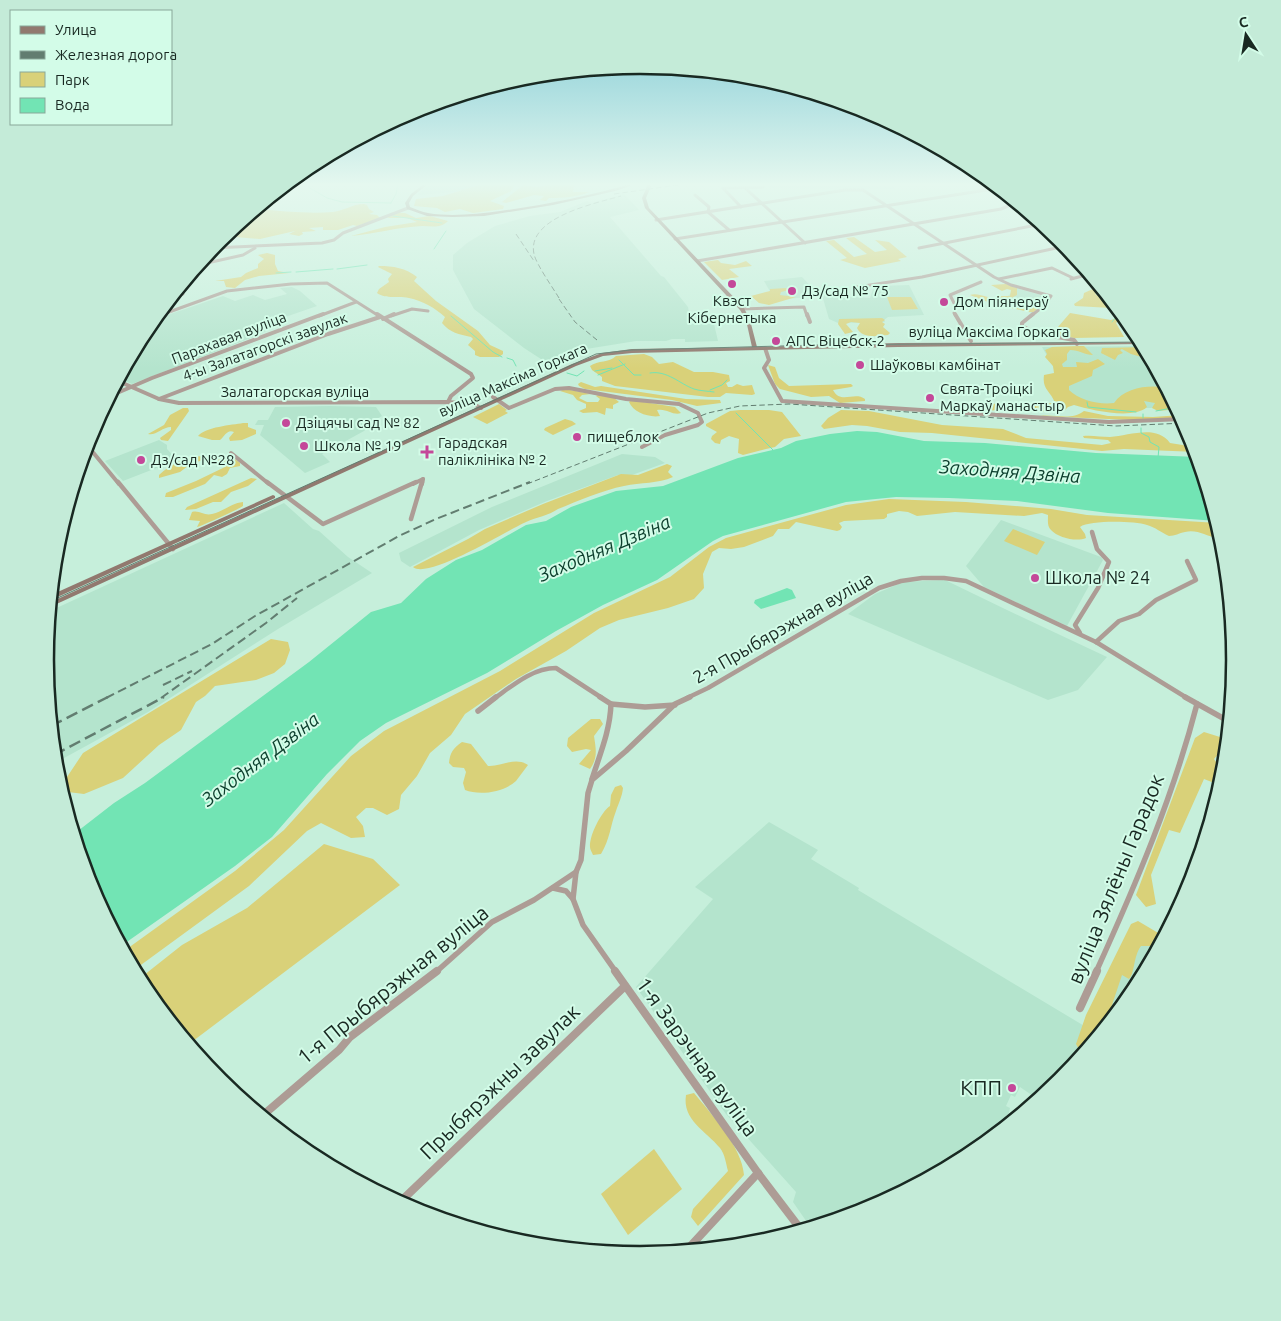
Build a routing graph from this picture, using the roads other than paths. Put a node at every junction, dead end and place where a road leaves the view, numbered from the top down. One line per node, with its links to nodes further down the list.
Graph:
1 (276, 246): 6 (street)
2 (682, 246): 10 (main road)
3 (788, 246): 10 (street)
4 (934, 246): 8 (street)
5 (945, 246): 12 (street)
6 (256, 247): 7 (street); 11 (street)
7 (224, 248)
8 (920, 248)
9 (1057, 248): 12 (street)
10 (697, 261): 18 (main road)
11 (211, 262)
12 (974, 265): 14 (street); 16 (street)
13 (1083, 276): 14 (street)
14 (998, 279): 26 (street)
15 (981, 282): 23 (street)
16 (857, 287)
17 (356, 302): 20 (street); 21 (street); 32 (street, Парахавая вуліца)
18 (742, 309): 22 (street); 29 (main road)
19 (428, 311): 21 (street, 4-ы Залатагорскі завулак)
20 (169, 312)
21 (381, 318): 34 (street, 4-ы Залатагорскі завулак); 36 (street)
22 (810, 322)
23 (971, 341): 25 (main road, вуліца Максіма Горкага); 27 (main road, вуліца Максіма Горкага)
24 (1131, 341): 26 (main road, вуліца Максіма Горкага)
25 (1031, 342): 26 (main road, вуліца Максіма Горкага); 27 (main road, вуліца Максіма Горкага)
26 (1076, 342)
27 (897, 343): 28 (main road, вуліца Максіма Горкага)
28 (829, 344): 29 (main road, вуліца Максіма Горкага); 30 (main road, вуліца Максіма Горкага)
29 (754, 346): 30 (main road, вуліца Максіма Горкага); 35 (main road, вуліца Максіма Горкага)
30 (765, 348): 38 (street)
31 (123, 383): 32 (street, Залатагорская вуліца)
32 (132, 387): 33 (street, Парахавая вуліца); 34 (street, Залатагорская вуліца)
33 (118, 393)
34 (159, 399): 36 (street, Залатагорская вуліца)
35 (495, 399): 37 (main road, вуліца Максіма Горкага); 39 (street)
36 (448, 402): 37 (street, Залатагорская вуліца)
37 (478, 406): 42 (main road, вуліца Максіма Горкага)
38 (1175, 420)
39 (642, 447)
40 (92, 451): 45 (street)
41 (232, 453): 42 (street)
42 (283, 495): 43 (street); 45 (main road, вуліца Максіма Горкага)
43 (411, 519)
44 (1092, 532): 50 (street)
45 (171, 546): 47 (main road, вуліца Максіма Горкага)
46 (1187, 561): 51 (street)
47 (103, 577): 48 (main road, вуліца Максіма Горкага); 49 (main road, вуліца Максіма Горкага)
48 (58, 595)
49 (57, 600)
50 (1080, 633): 51 (street, 2-я Прыбярэжная вуліца); 53 (street, 2-я Прыбярэжная вуліца)
51 (1096, 642): 54 (street, 2-я Прыбярэжная вуліца)
52 (611, 704): 53 (street); 55 (street); 57 (street, 1-я Зарэчная вуліца)
53 (675, 704): 57 (street)
54 (1197, 704): 56 (street, 2-я Прыбярэжная вуліца); 62 (street, вуліца Зялёны Гарадок)
55 (478, 711)
56 (1224, 719)
57 (592, 780): 58 (street, 1-я Зарэчная вуліца)
58 (576, 872): 59 (street, 1-я Прыбярэжная вуліца); 60 (street, 1-я Зарэчная вуліца)
59 (552, 888): 60 (street); 63 (street, 1-я Прыбярэжная вуліца)
60 (573, 898): 61 (street, 1-я Зарэчная вуліца)
61 (625, 986): 64 (street, 1-я Зарэчная вуліца); 65 (street, Прыбярэжны завулак)
62 (1080, 1008)
63 (266, 1112)
64 (758, 1173): 66 (street, 1-я Зарэчная вуліца); 67 (street)
65 (404, 1198)
66 (798, 1225)
67 (692, 1245)

